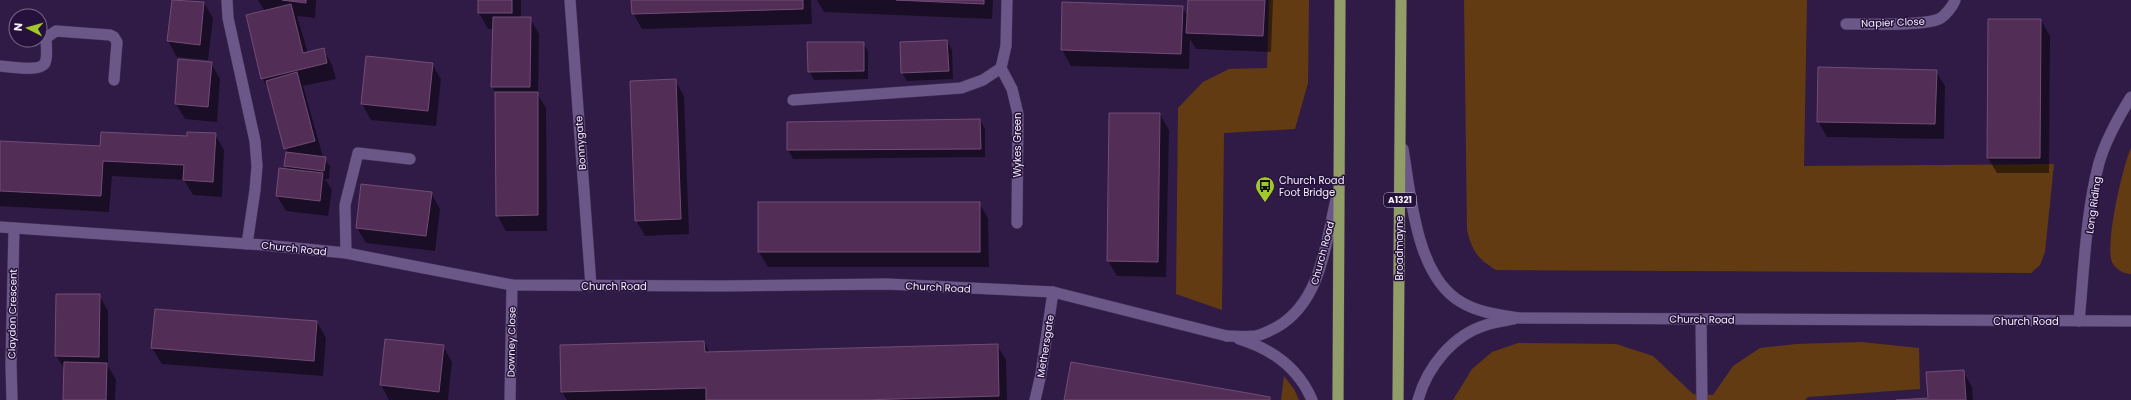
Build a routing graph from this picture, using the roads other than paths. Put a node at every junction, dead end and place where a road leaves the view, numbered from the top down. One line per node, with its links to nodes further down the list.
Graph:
1 (227, 0): 19 (street)
2 (570, 0): 22 (street, Bonnygate)
3 (1007, 0): 9 (street)
4 (1340, 0): 15 (main road)
5 (1401, 0): 13 (main road, Broadmayne / A1321)
6 (1955, 0): 7 (street, Napier Close)
7 (1846, 24)
8 (0, 66): 10 (street)
9 (1001, 68): 12 (street); 16 (street, Wykes Green)
10 (114, 80)
11 (2131, 97): 26 (street, Long Riding)
12 (793, 100)
13 (1400, 132): 24 (street, Church Road); 34 (main road, Broadmayne / A1321)
14 (410, 159): 20 (street)
15 (1339, 186): 28 (street, Church Road); 33 (main road)
16 (1017, 223)
17 (0, 227): 18 (street, Church Road)
18 (14, 228): 19 (street, Church Road); 29 (street, Claydon Crescent)
19 (247, 244): 20 (street, Church Road)
20 (346, 254): 21 (street, Church Road)
21 (512, 285): 22 (street, Church Road); 30 (street, Downey Close)
22 (591, 286): 23 (street, Church Road)
23 (1054, 292): 28 (street, Church Road); 31 (street, Methersgate)
24 (1520, 318): 25 (street, Church Road); 35 (street)
25 (1701, 320): 26 (street, Church Road); 36 (street)
26 (2079, 321): 27 (street, Church Road)
27 (2131, 321)
28 (1227, 336): 32 (street, Church Road)
29 (12, 400)
30 (510, 400)
31 (1035, 400)
32 (1312, 400)
33 (1338, 400)
34 (1398, 400)
35 (1418, 400)
36 (1702, 400)

